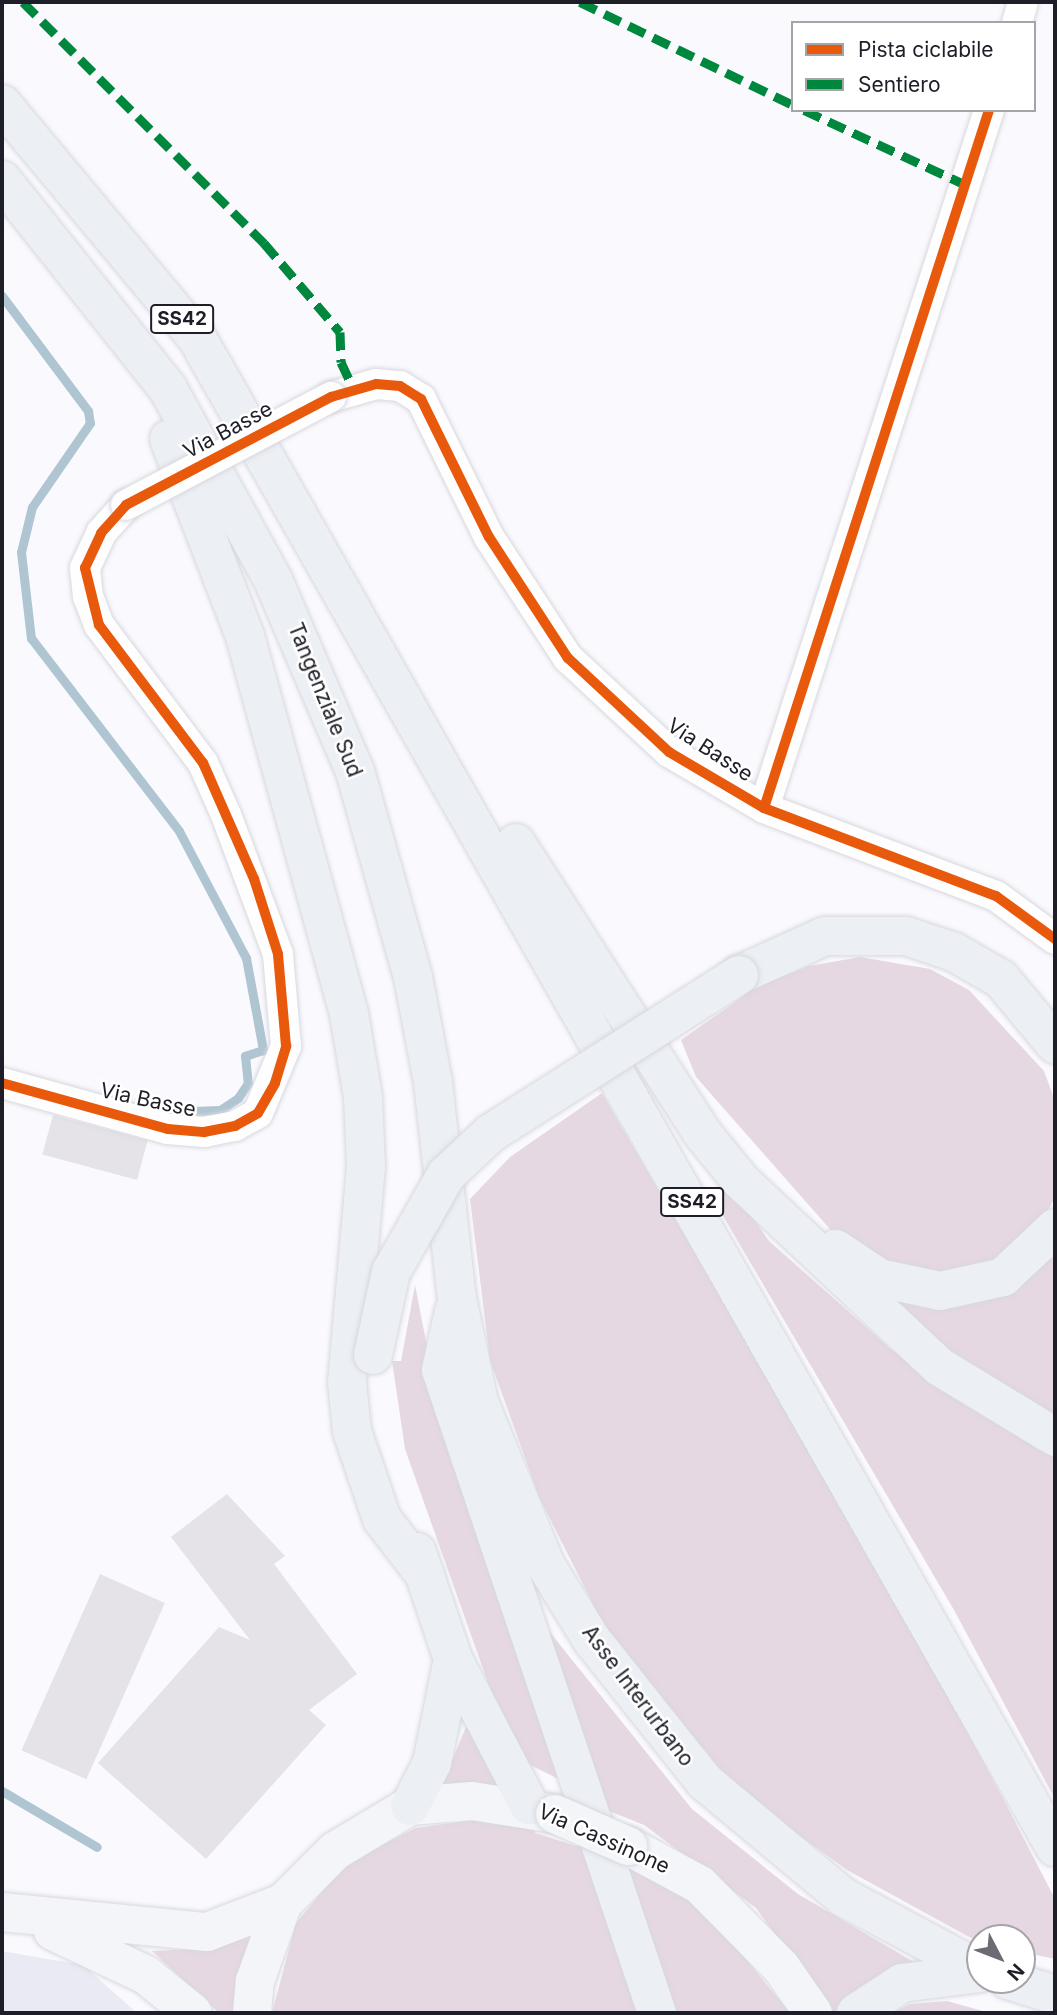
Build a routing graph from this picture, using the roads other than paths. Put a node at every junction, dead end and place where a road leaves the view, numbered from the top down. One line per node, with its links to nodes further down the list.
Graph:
1 (1023, 2): 2 (street)
2 (1018, 21)
3 (2, 104): 7 (highway, SS42)
4 (988, 112): 8 (street)
5 (2, 180): 6 (highway, Tangenziale Sud / SS42)
6 (168, 389): 14 (highway, Tangenziale Sud / SS42); 16 (highway)
7 (325, 559): 11 (highway); 20 (highway, SS42)
8 (764, 808): 9 (street, Via Basse); 12 (street, Via Basse, bridge)
9 (1055, 939)
10 (1055, 1044): 16 (highway, bridge)
11 (659, 1066): 13 (highway); 15 (highway)
12 (2, 1083)
13 (1055, 1228)
14 (457, 1298): 23 (highway, Asse Interurbano); 29 (highway, SS42)
15 (1055, 1437)
16 (425, 1575): 17 (highway)
17 (453, 1658): 18 (highway); 19 (highway)
18 (410, 1806): 19 (main road, Via Cassinone); 21 (main road)
19 (542, 1810): 30 (main road, Via Cassinone, bridge)
20 (1055, 1847)
21 (283, 1903): 22 (main road); 28 (main road)
22 (6, 1912): 27 (main road)
23 (966, 1964)
24 (966, 1974): 31 (highway)
25 (1036, 1989): 26 (highway)
26 (1055, 1995)
27 (193, 2013)
28 (252, 2013)
29 (657, 2013)
30 (813, 2013)
31 (856, 2013)

